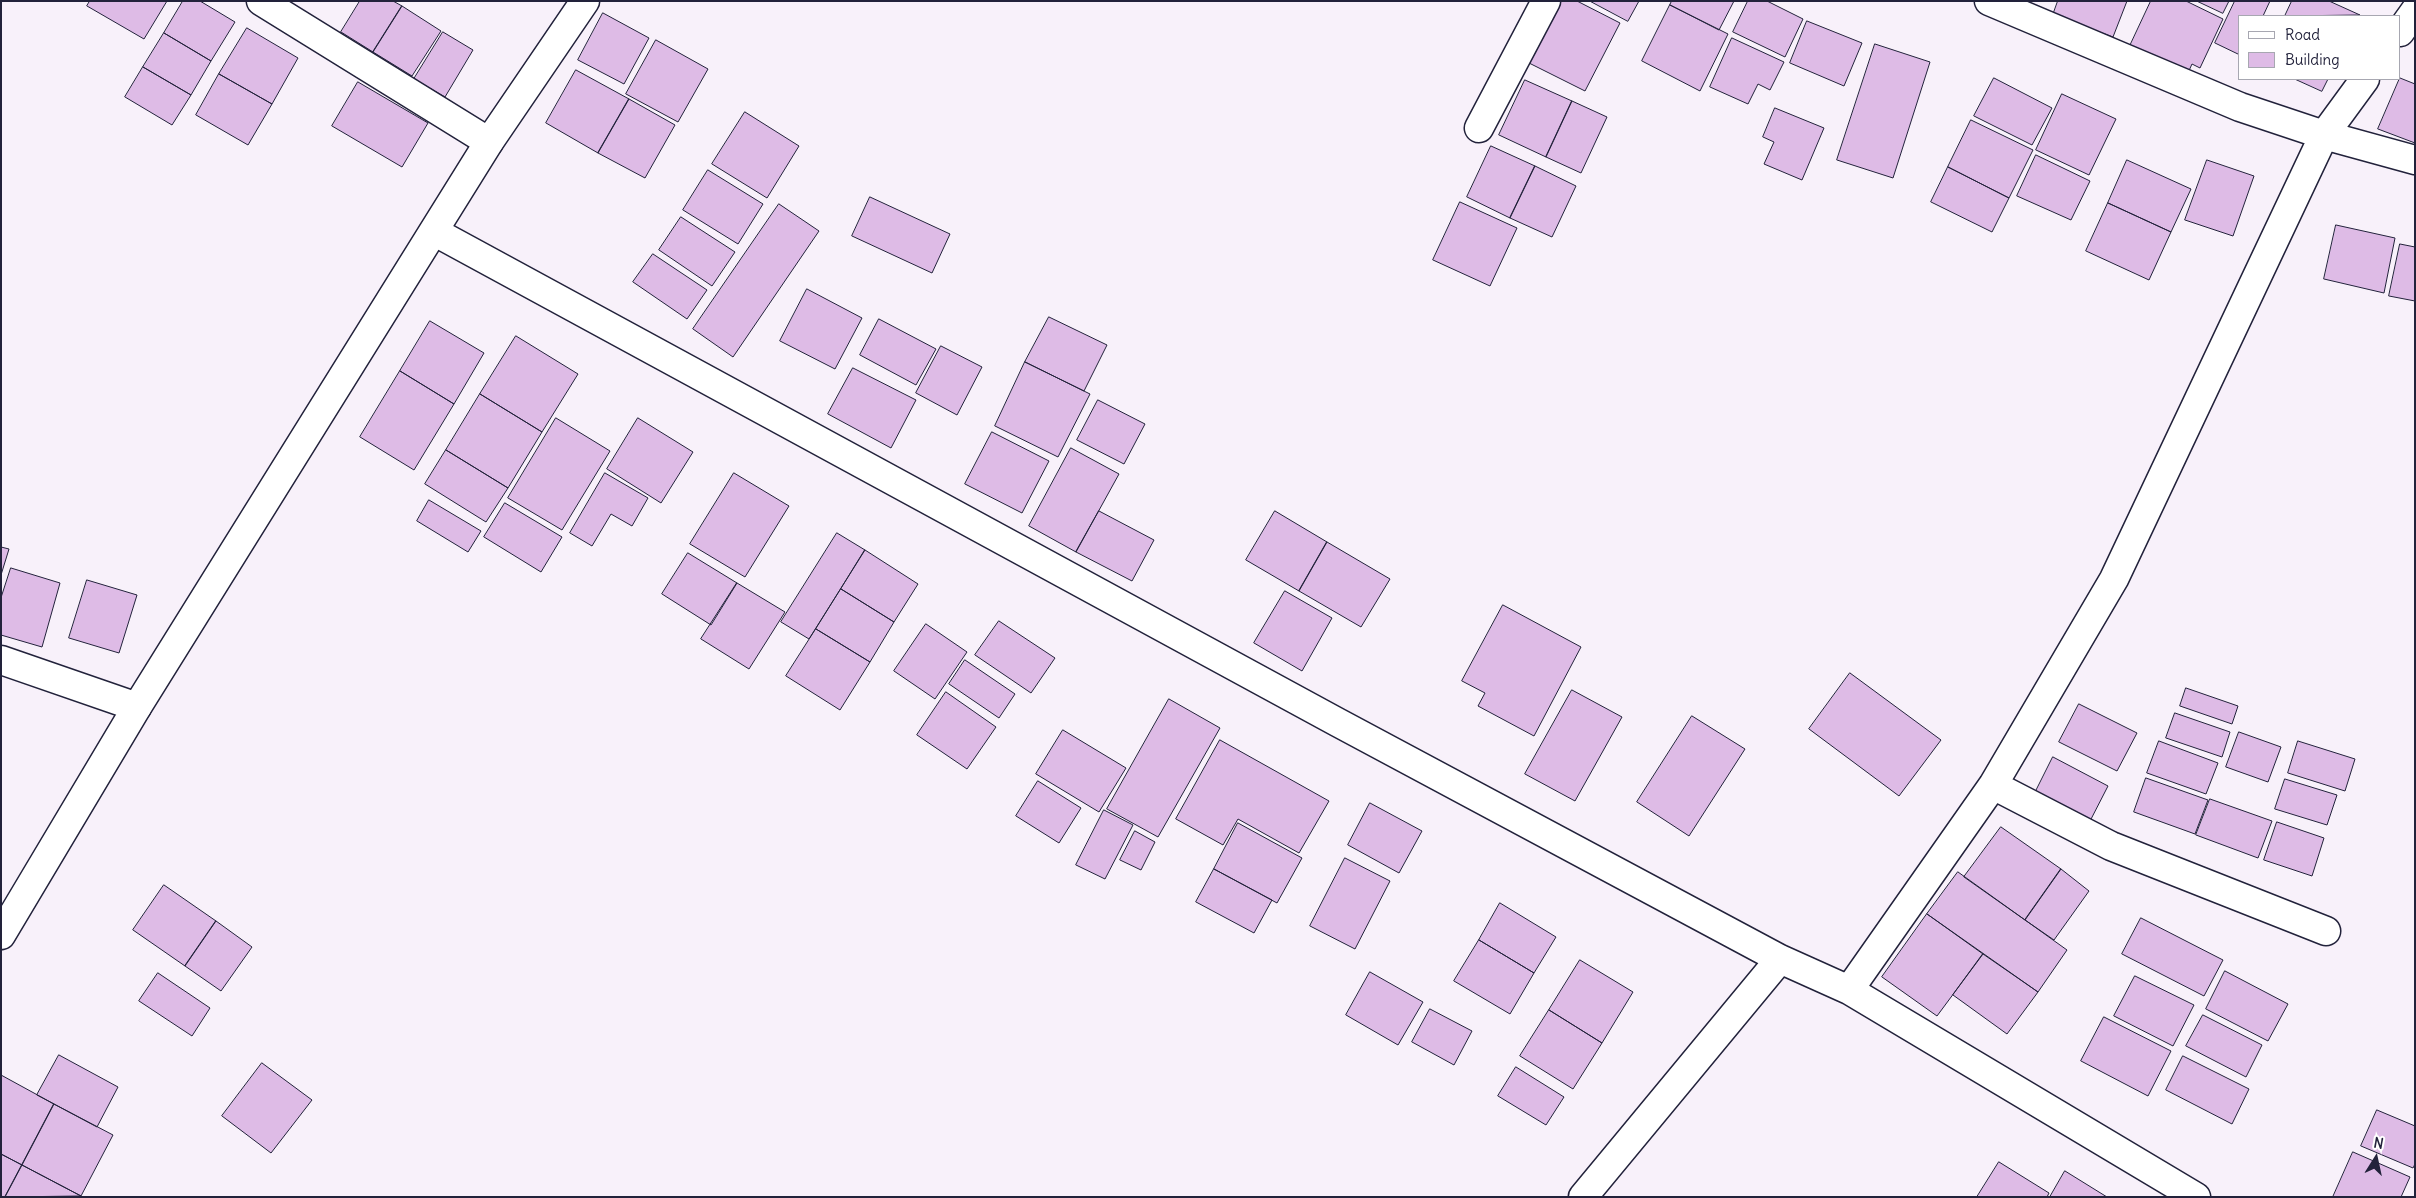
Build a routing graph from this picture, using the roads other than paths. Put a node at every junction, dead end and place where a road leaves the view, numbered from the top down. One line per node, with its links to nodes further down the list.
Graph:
1 (261, 1): 11 (street)
2 (585, 1): 11 (street)
3 (1546, 1): 9 (street)
4 (1989, 1): 5 (street)
5 (2030, 9): 10 (street)
6 (2415, 11): 7 (street)
7 (2401, 31)
8 (2364, 80): 10 (street)
9 (1479, 128)
10 (2324, 135): 12 (street); 16 (street)
11 (489, 142): 13 (street)
12 (2415, 160)
13 (435, 232): 15 (street); 19 (street)
14 (1, 660): 15 (street)
15 (138, 707): 18 (street)
16 (1993, 786): 17 (street); 20 (street)
17 (2326, 931)
18 (1, 935)
19 (1780, 959): 20 (street); 21 (street)
20 (1849, 990): 22 (street)
21 (1583, 1197)
22 (2196, 1197)

